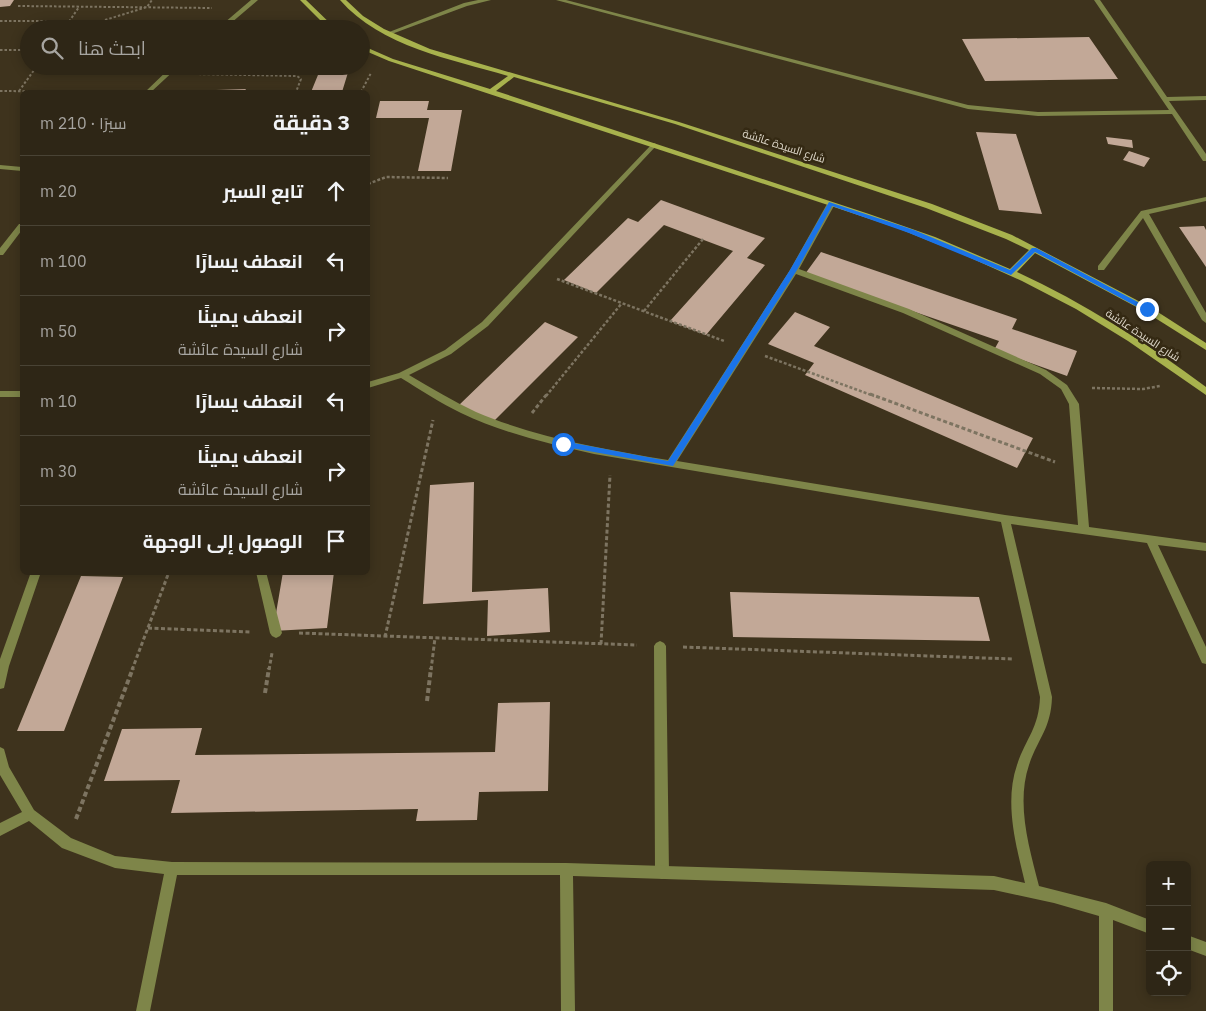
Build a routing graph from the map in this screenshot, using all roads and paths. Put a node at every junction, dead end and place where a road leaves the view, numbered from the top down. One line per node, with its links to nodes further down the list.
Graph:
1 (56, 0): 10 (path)
2 (152, 0): 12 (path)
3 (255, 0): 13 (street)
4 (302, 0): 17 (street)
5 (343, 0): 18 (street, شارع السيدة عائشة)
6 (488, 0): 22 (street)
7 (559, 0): 37 (street)
8 (1097, 0): 36 (street)
9 (18, 6): 10 (path)
10 (52, 6): 11 (path)
11 (80, 6): 12 (path); 14 (path)
12 (147, 7): 13 (path); 15 (path)
13 (245, 8): 16 (street)
14 (70, 20)
15 (105, 20)
16 (231, 20)
17 (323, 20)
18 (363, 20)
19 (0, 21): 20 (path)
20 (20, 21)
21 (370, 25): 22 (street, شارع السيدة عائشة)
22 (387, 34): 29 (street, شارع السيدة عائشة)
23 (0, 50): 24 (path)
24 (20, 50)
25 (370, 51): 34 (street, شارع السيدة عائشة)
26 (31, 75): 33 (path)
27 (167, 75): 30 (street)
28 (232, 75): 31 (path)
29 (513, 75): 34 (street); 49 (street, شارع السيدة عائشة)
30 (150, 90)
31 (297, 90)
32 (0, 91): 33 (path)
33 (19, 91)
34 (491, 92): 38 (street, شارع السيدة عائشة)
35 (1206, 98): 36 (street)
36 (1165, 99): 37 (street)
37 (1174, 112): 39 (street)
38 (654, 145): 45 (street, شارع السيدة عائشة); 53 (street)
39 (1206, 159)
40 (0, 167): 41 (street)
41 (20, 168)
42 (448, 178): 43 (path)
43 (370, 183)
44 (1206, 199): 46 (street)
45 (831, 204): 52 (street); 54 (street, شارع السيدة عائشة)
46 (1144, 214): 51 (street); 57 (street)
47 (20, 228): 50 (street)
48 (703, 238): 56 (path)
49 (1034, 250): 54 (street); 58 (street, شارع السيدة عائشة)
50 (0, 252)
51 (1101, 268)
52 (794, 270): 59 (street); 63 (street)
53 (534, 271): 55 (path); 60 (street)
54 (1011, 273): 61 (street, شارع السيدة عائشة)
55 (622, 303): 56 (path); 68 (path)
56 (644, 311): 59 (path)
57 (1206, 320)
58 (1206, 347)
59 (744, 348): 70 (street); 71 (path)
60 (402, 375): 62 (street); 67 (street)
61 (1186, 376): 63 (path); 64 (street, شارع السيدة عائشة)
62 (370, 384)
63 (1064, 387): 71 (street)
64 (1206, 392)
65 (0, 394): 66 (street)
66 (20, 394)
67 (438, 397): 68 (street); 81 (path)
68 (518, 431): 69 (street)
69 (611, 454): 70 (street); 83 (path)
70 (670, 464): 72 (street)
71 (1079, 471): 73 (street)
72 (1005, 519): 73 (street); 86 (street)
73 (1084, 531): 74 (street)
74 (1151, 540): 75 (street); 85 (street)
75 (1206, 547)
76 (35, 575): 87 (street)
77 (168, 575): 79 (path)
78 (262, 575): 80 (street)
79 (148, 628): 80 (path); 93 (path)
80 (276, 632): 81 (path); 88 (path)
81 (385, 636): 82 (path)
82 (435, 638): 83 (path); 89 (path)
83 (601, 644): 84 (path)
84 (660, 646): 86 (path); 96 (street)
85 (1206, 659)
86 (1038, 660): 97 (street)
87 (0, 684)
88 (265, 693)
89 (427, 701)
90 (0, 753): 91 (street)
91 (30, 814): 92 (street); 93 (street)
92 (0, 830)
93 (67, 843): 94 (street)
94 (172, 868): 95 (street); 102 (street)
95 (566, 869): 96 (street); 103 (street)
96 (662, 872): 97 (street)
97 (1033, 890): 98 (street)
98 (1106, 910): 99 (street); 104 (street)
99 (1146, 925)
100 (1191, 943): 101 (street)
101 (1206, 949)
102 (142, 1011)
103 (568, 1011)
104 (1106, 1011)

